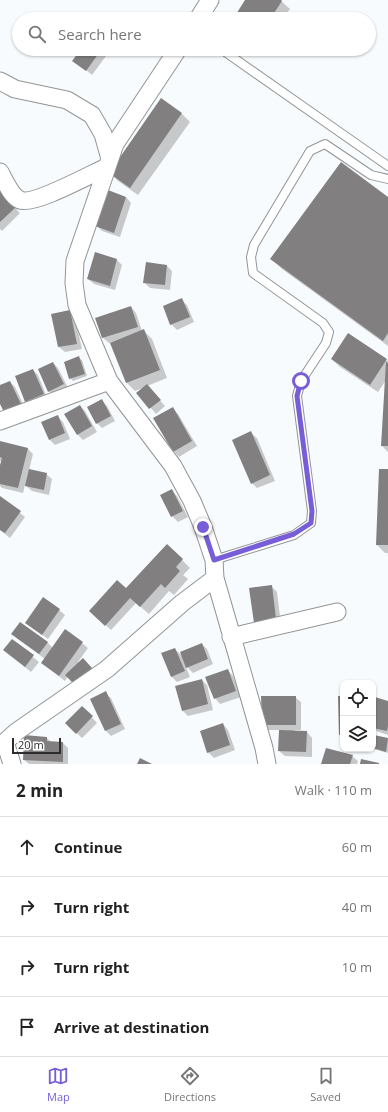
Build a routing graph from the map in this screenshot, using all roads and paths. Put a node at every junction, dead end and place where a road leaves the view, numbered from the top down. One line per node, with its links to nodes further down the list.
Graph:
1 (210, 0): 2 (street)
2 (202, 12)
3 (173, 56): 6 (street)
4 (231, 56): 7 (lane)
5 (0, 81): 6 (street)
6 (108, 163): 8 (street); 10 (street)
7 (388, 166)
8 (0, 172)
9 (388, 180): 12 (lane)
10 (109, 380): 11 (street); 12 (street)
11 (0, 421)
12 (214, 560): 13 (street)
13 (215, 578): 15 (street); 16 (street)
14 (337, 612): 15 (street)
15 (231, 637): 17 (street)
16 (12, 764)
17 (267, 764)

